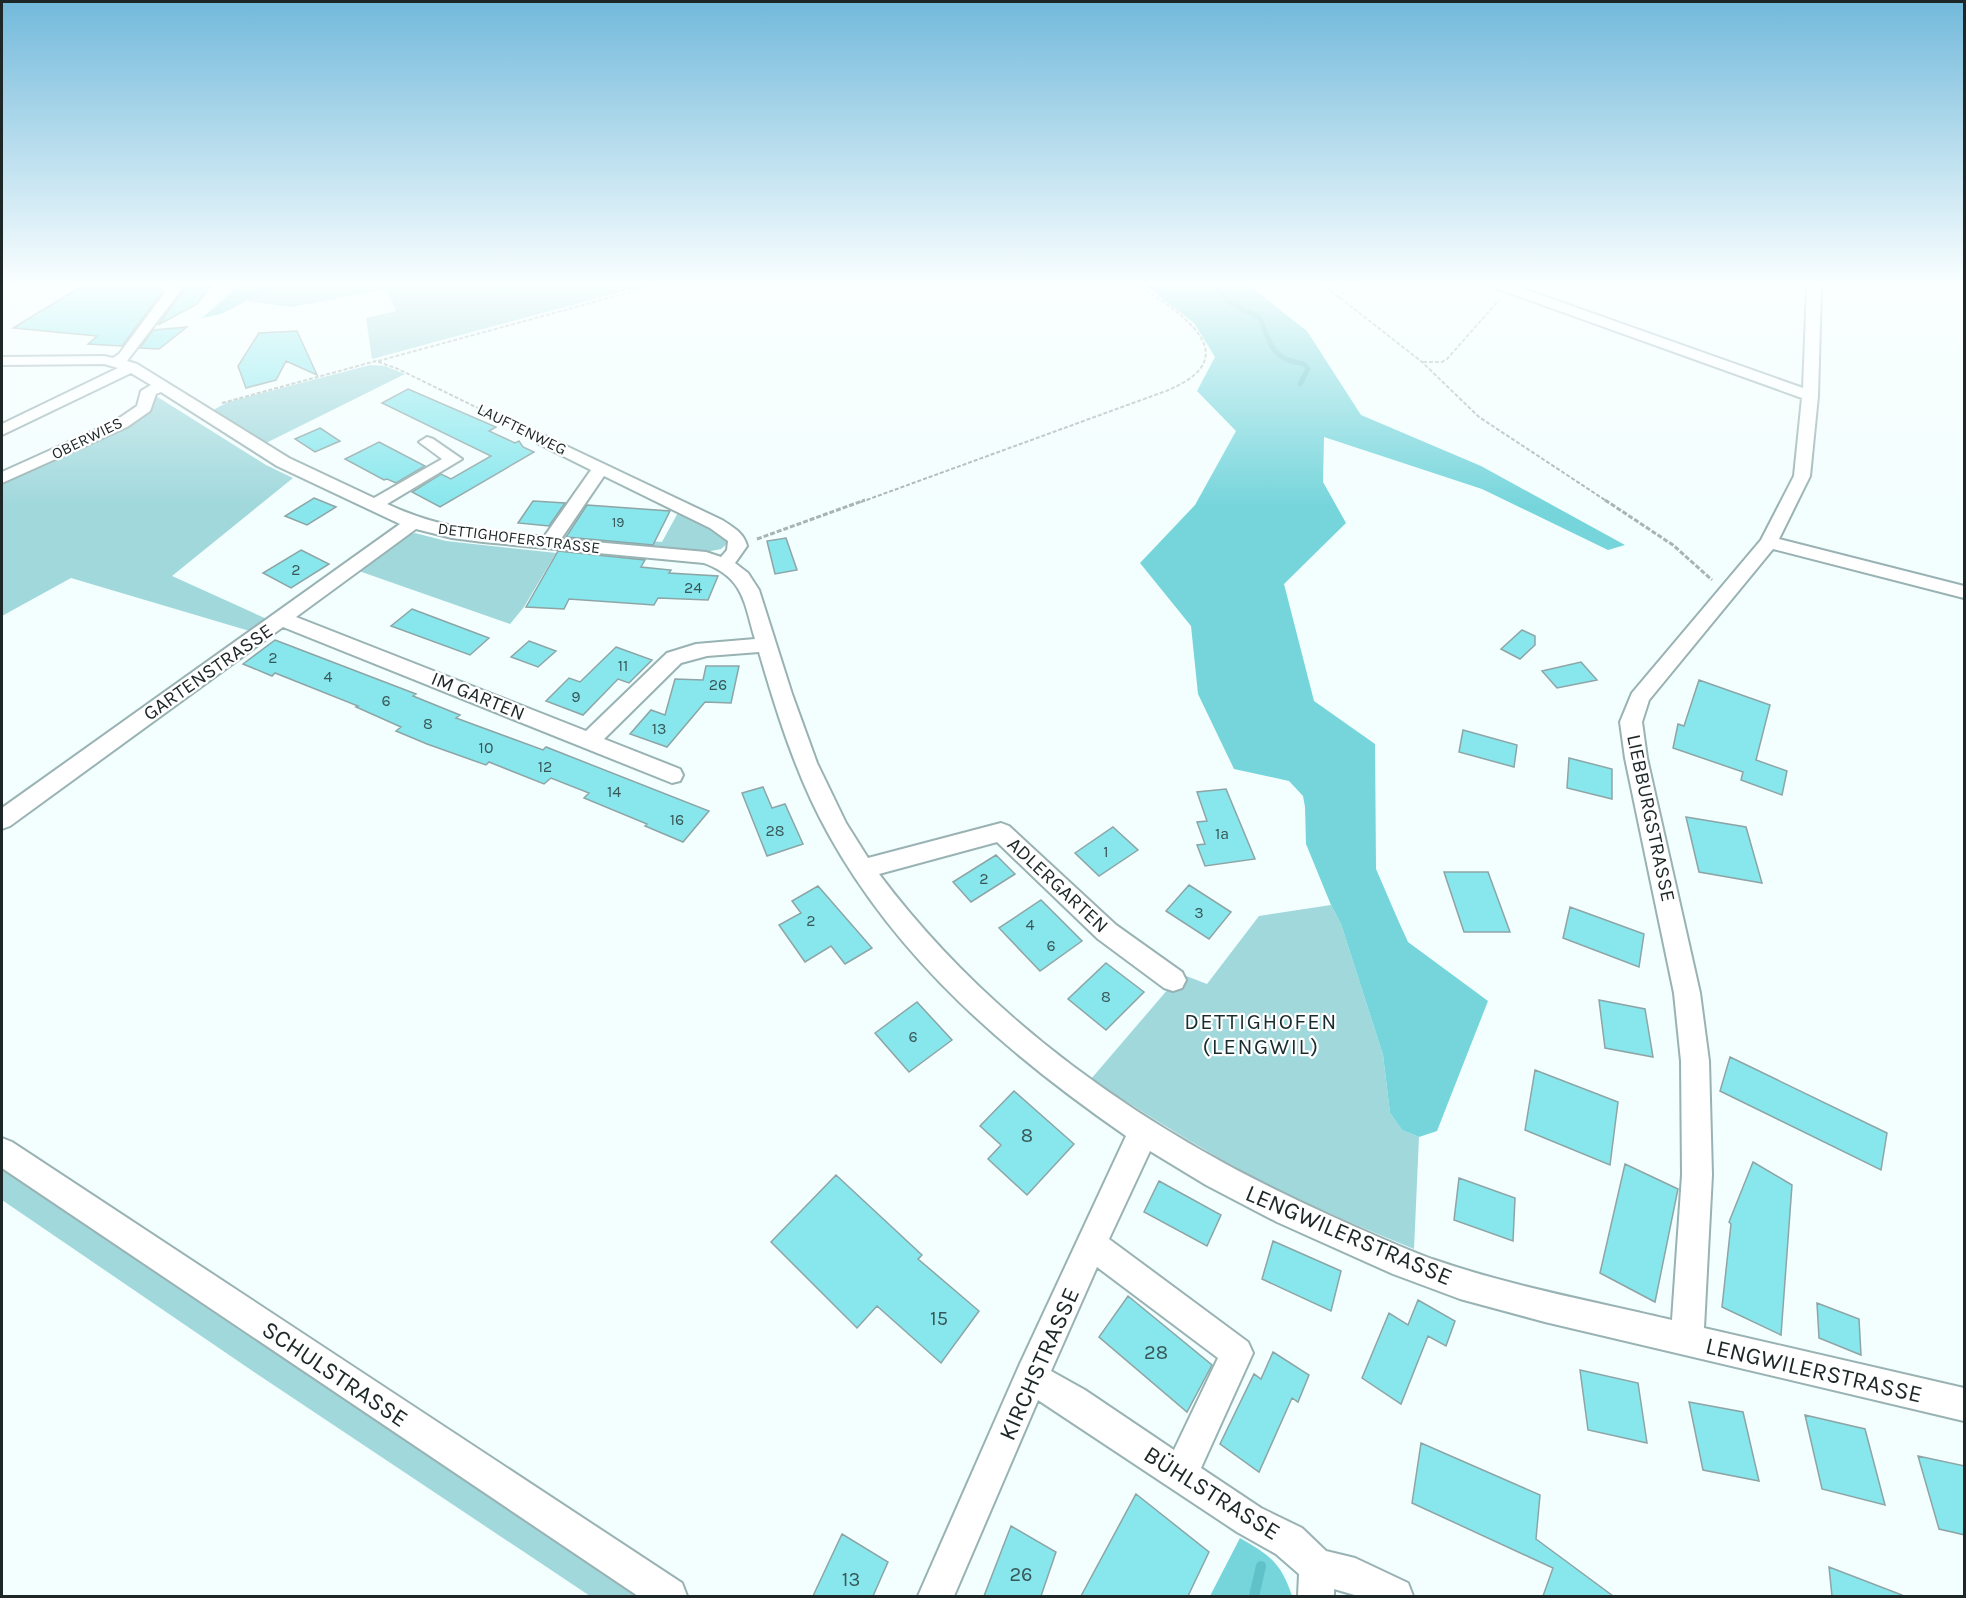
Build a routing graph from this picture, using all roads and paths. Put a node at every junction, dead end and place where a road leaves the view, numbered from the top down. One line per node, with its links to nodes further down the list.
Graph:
1 (124, 358): 11 (street)
2 (389, 358): 9 (path)
3 (1206, 358): 24 (path)
4 (1416, 358): 10 (path)
5 (1448, 358): 10 (path)
6 (1702, 358): 13 (street)
7 (1811, 358): 13 (street, LIEBBURGSTRASSE)
8 (2, 361): 11 (street)
9 (376, 361): 14 (path); 16 (path, LAUFTENWEG)
10 (1422, 362): 26 (path)
11 (124, 365): 12 (street, DETTIGHOFERSTRASSE); 15 (street)
12 (161, 387): 14 (street, DETTIGHOFERSTRASSE); 19 (street, OBERWIES)
13 (1810, 396): 22 (street, LIEBBURGSTRASSE)
14 (198, 410): 20 (street, DETTIGHOFERSTRASSE)
15 (2, 430)
16 (543, 440): 18 (street, LAUFTENWEG)
17 (427, 442): 20 (street)
18 (601, 468): 23 (street); 24 (street, LAUFTENWEG)
19 (2, 478)
20 (374, 505): 21 (street, DETTIGHOFERSTRASSE)
21 (413, 523): 23 (street, DETTIGHOFERSTRASSE); 28 (street, GARTENSTRASSE)
22 (1769, 542): 26 (street, LIEBBURGSTRASSE); 27 (street)
23 (549, 543): 25 (street, DETTIGHOFERSTRASSE)
24 (739, 545): 25 (street)
25 (724, 564): 29 (street, DETTIGHOFERSTRASSE)
26 (1726, 592): 38 (street, LIEBBURGSTRASSE)
27 (1965, 592)
28 (282, 619): 30 (street, IM GARTEN); 32 (street, GARTENSTRASSE)
29 (767, 644): 30 (street); 33 (street, DETTIGHOFERSTRASSE)
30 (589, 741): 31 (street, IM GARTEN)
31 (672, 775)
32 (2, 820)
33 (856, 860): 34 (street, ADLERGARTEN); 35 (street, LENGWILERSTRASSE)
34 (1173, 980)
35 (1145, 1133): 37 (street, KIRCHSTRASSE); 38 (street, LENGWILERSTRASSE)
36 (2, 1152): 43 (street, SCHULSTRASSE)
37 (1092, 1245): 39 (street, KIRCHSTRASSE); 41 (street)
38 (1690, 1340): 40 (street, LENGWILERSTRASSE)
39 (1031, 1378): 41 (street, BÜHLSTRASSE); 44 (street, KIRCHSTRASSE)
40 (1965, 1405)
41 (1180, 1475): 42 (street, BÜHLSTRASSE)
42 (1316, 1582): 45 (street, BÜHLSTRASSE)
43 (669, 1596)
44 (936, 1596)
45 (1395, 1596)

